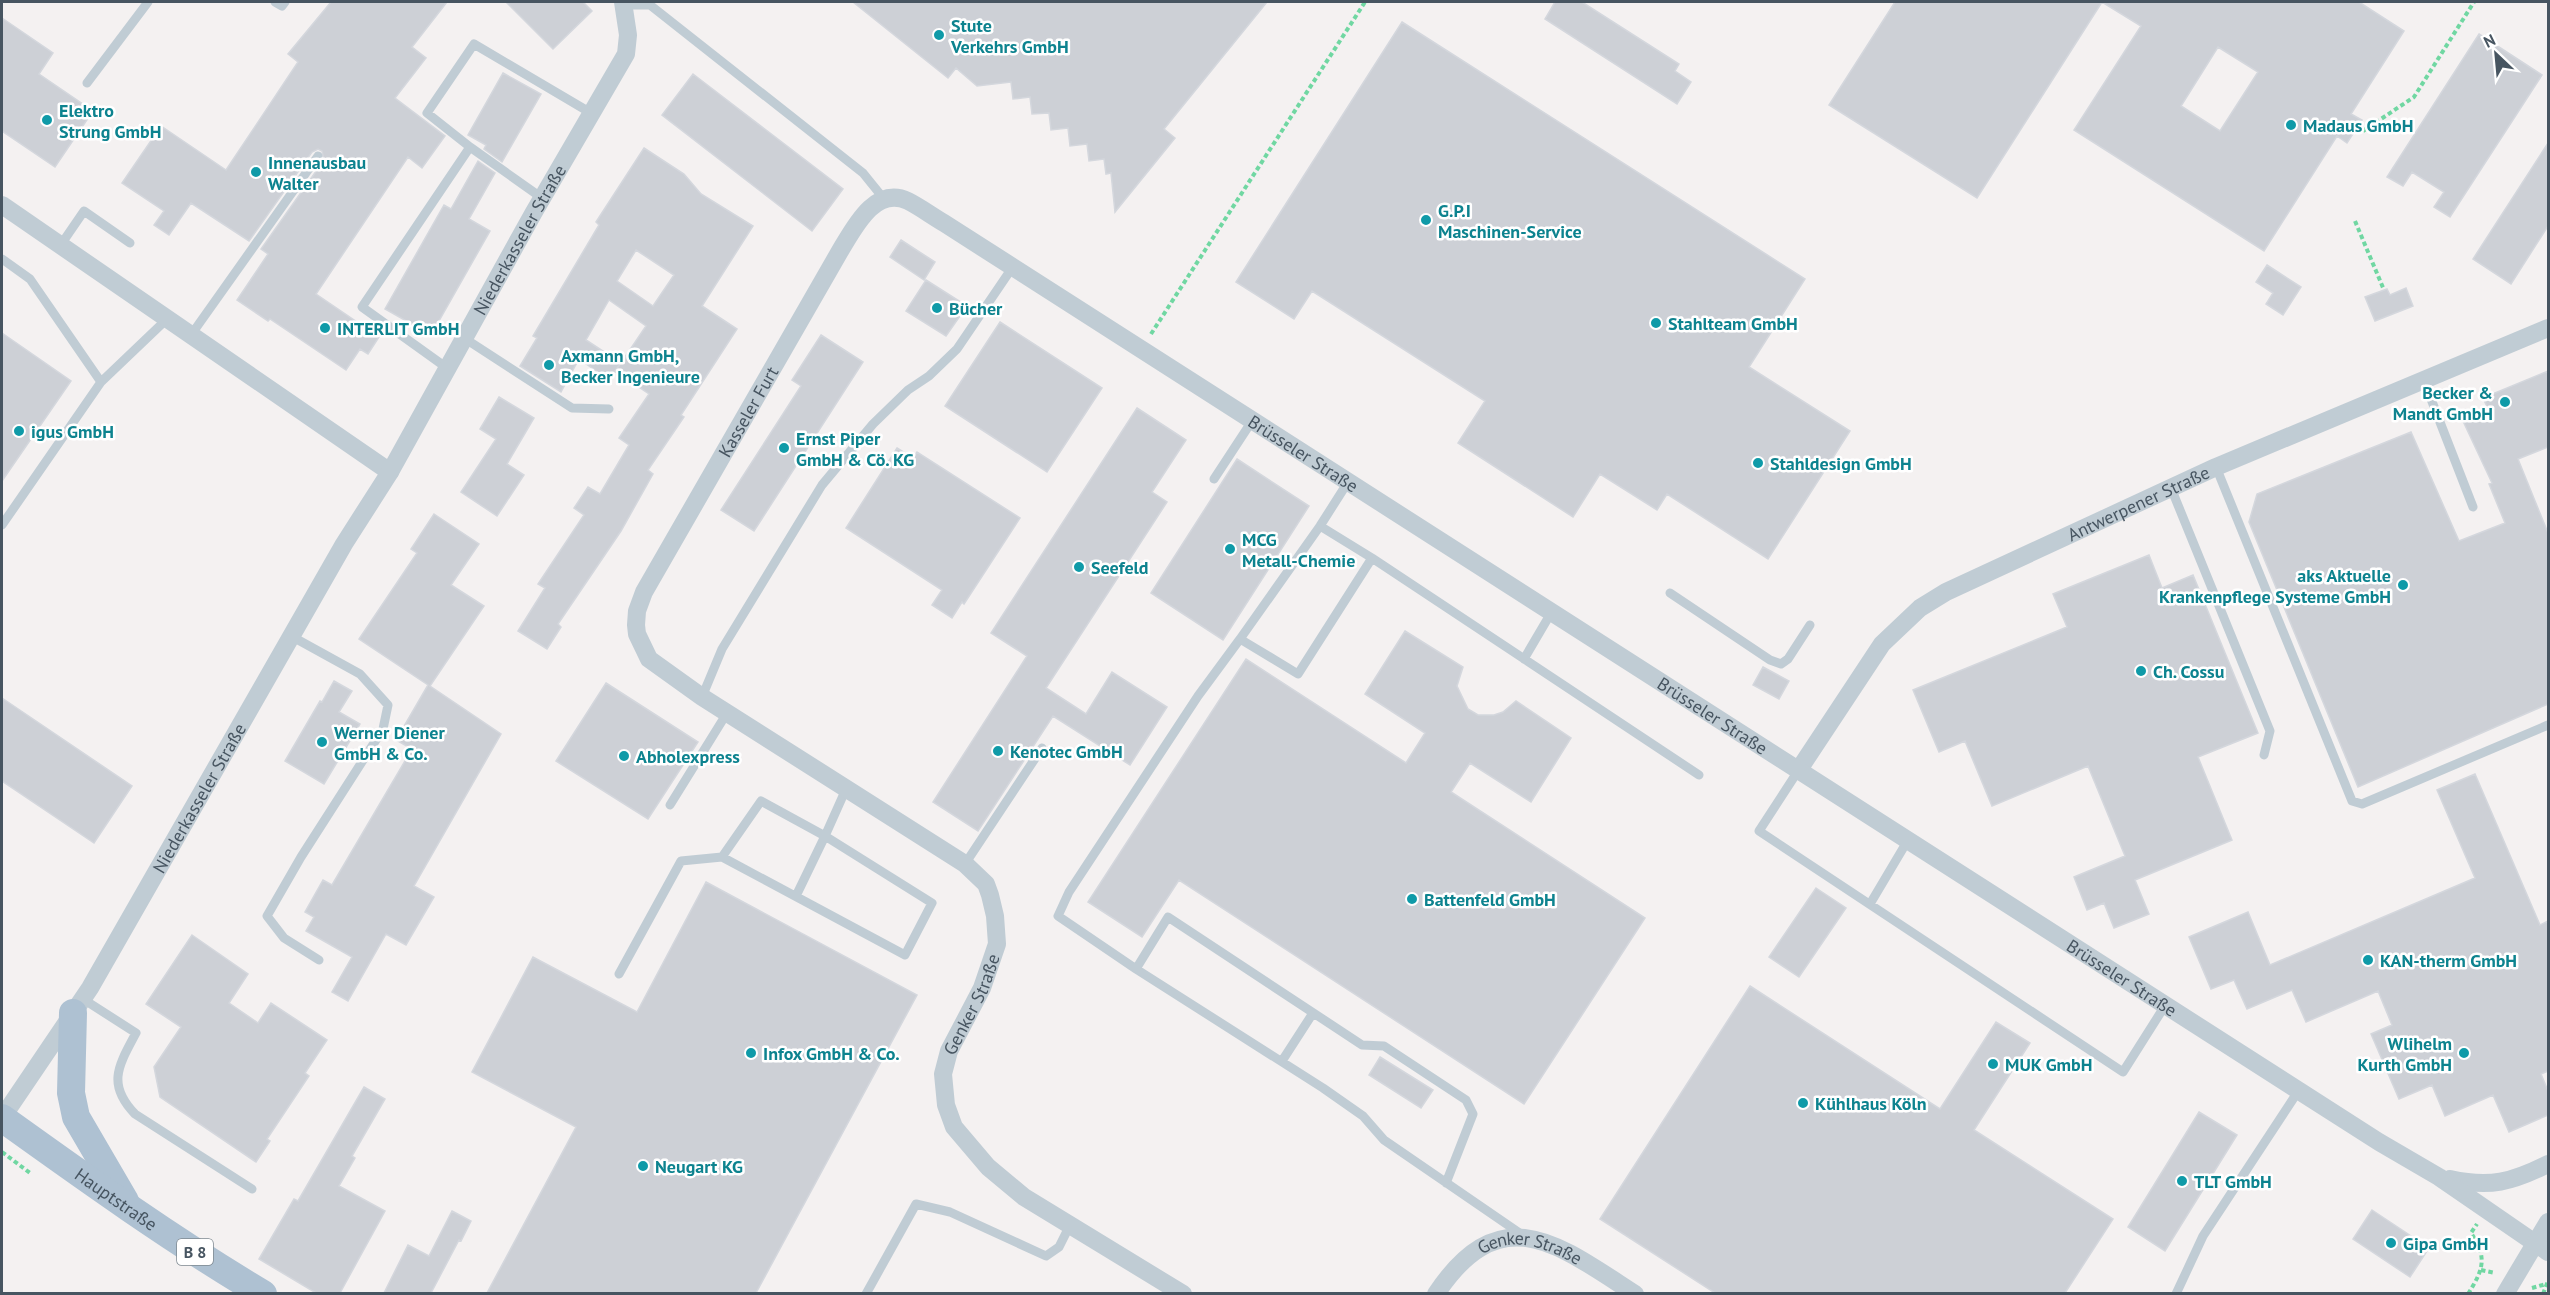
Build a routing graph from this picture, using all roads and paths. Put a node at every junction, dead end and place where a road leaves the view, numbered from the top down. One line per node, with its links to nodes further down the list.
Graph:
1 (148, 2): 7 (lane)
2 (275, 2): 3 (lane)
3 (285, 2)
4 (1365, 2): 25 (path)
5 (2474, 2): 9 (path)
6 (624, 3): 8 (street, Niederkasseler Straße); 13 (lane)
7 (87, 83)
8 (591, 113): 10 (lane); 12 (street, Niederkasseler Straße)
9 (2363, 131)
10 (470, 147): 12 (lane); 26 (lane)
11 (318, 156): 23 (lane)
12 (542, 198): 24 (street, Niederkasseler Straße)
13 (884, 199): 19 (street, Brüsseler Straße); 43 (street, Kasseler Furt)
14 (2, 205): 17 (street)
15 (2355, 221): 20 (path)
16 (130, 243): 17 (lane)
17 (60, 246): 21 (street)
18 (2, 259): 28 (lane)
19 (1012, 268): 25 (street, Brüsseler Straße); 47 (lane)
20 (2384, 290)
21 (167, 319): 23 (street); 28 (lane)
22 (2548, 328): 27 (street, Antwerpener Straße)
23 (191, 336): 32 (street)
24 (464, 338): 26 (street, Niederkasseler Straße); 29 (lane)
25 (1141, 350): 30 (street, Brüsseler Straße)
26 (447, 368): 32 (street, Niederkasseler Straße)
27 (2424, 381): 31 (street, Antwerpener Straße); 36 (lane)
28 (101, 382): 37 (lane)
29 (609, 409)
30 (1252, 421): 33 (lane); 34 (street, Brüsseler Straße)
31 (2216, 467): 35 (street, Antwerpener Straße); 49 (lane)
32 (390, 472): 44 (street, Niederkasseler Straße)
33 (1214, 479)
34 (1348, 482): 38 (lane); 41 (street, Brüsseler Straße)
35 (2171, 488): 51 (lane); 52 (street, Antwerpener Straße)
36 (2473, 507)
37 (2, 525)
38 (1320, 526): 39 (lane); 45 (lane)
39 (1372, 558): 45 (lane); 46 (lane)
40 (1670, 593): 42 (lane)
41 (1551, 613): 46 (lane); 52 (street, Brüsseler Straße)
42 (1810, 625)
43 (637, 634): 47 (street, Genker Straße)
44 (291, 636): 62 (lane); 66 (street, Niederkasseler Straße)
45 (1240, 639): 63 (lane)
46 (1524, 659): 53 (lane)
47 (702, 696): 48 (street, Genker Straße)
48 (727, 713): 54 (street, Genker Straße); 55 (lane)
49 (2548, 725)
50 (1042, 748): 59 (lane)
51 (2264, 755)
52 (1798, 771): 57 (street, Brüsseler Straße); 61 (lane)
53 (1699, 775)
54 (846, 789): 56 (lane); 59 (street, Genker Straße)
55 (670, 805)
56 (825, 836): 58 (lane); 60 (lane); 60 (lane)
57 (1908, 840): 61 (lane); 65 (street, Brüsseler Straße)
58 (722, 857): 60 (lane); 64 (lane)
59 (965, 864): 77 (street, Genker Straße)
60 (796, 896)
61 (1870, 904): 65 (lane)
62 (319, 960)
63 (1136, 969): 67 (lane); 68 (lane)
64 (619, 974)
65 (2166, 1004): 69 (street, Brüsseler Straße)
66 (78, 1006): 70 (street, Niederkasseler Straße); 74 (lane); 75 (main road)
67 (1313, 1012): 68 (lane); 73 (lane)
68 (1282, 1061): 73 (lane)
69 (2299, 1090): 72 (street, Brüsseler Straße); 87 (lane)
70 (2, 1118): 75 (main road, Hauptstraße / B 8)
71 (2548, 1164): 72 (street)
72 (2439, 1177): 79 (street, Brüsseler Straße)
73 (1446, 1183): 78 (lane)
74 (252, 1189)
75 (129, 1208): 82 (main road, Hauptstraße / B 8)
76 (2548, 1222): 79 (street)
77 (1070, 1225): 83 (lane); 84 (street, Genker Straße)
78 (1526, 1238): 85 (street, Genker Straße); 86 (street, Genker Straße)
79 (2543, 1247): 88 (street)
80 (2547, 1282): 81 (path); 89 (path)
81 (2529, 1288)
82 (263, 1293)
83 (866, 1293)
84 (1183, 1293)
85 (1436, 1293)
86 (1635, 1293)
87 (2176, 1293)
88 (2505, 1293)
89 (2544, 1293)

